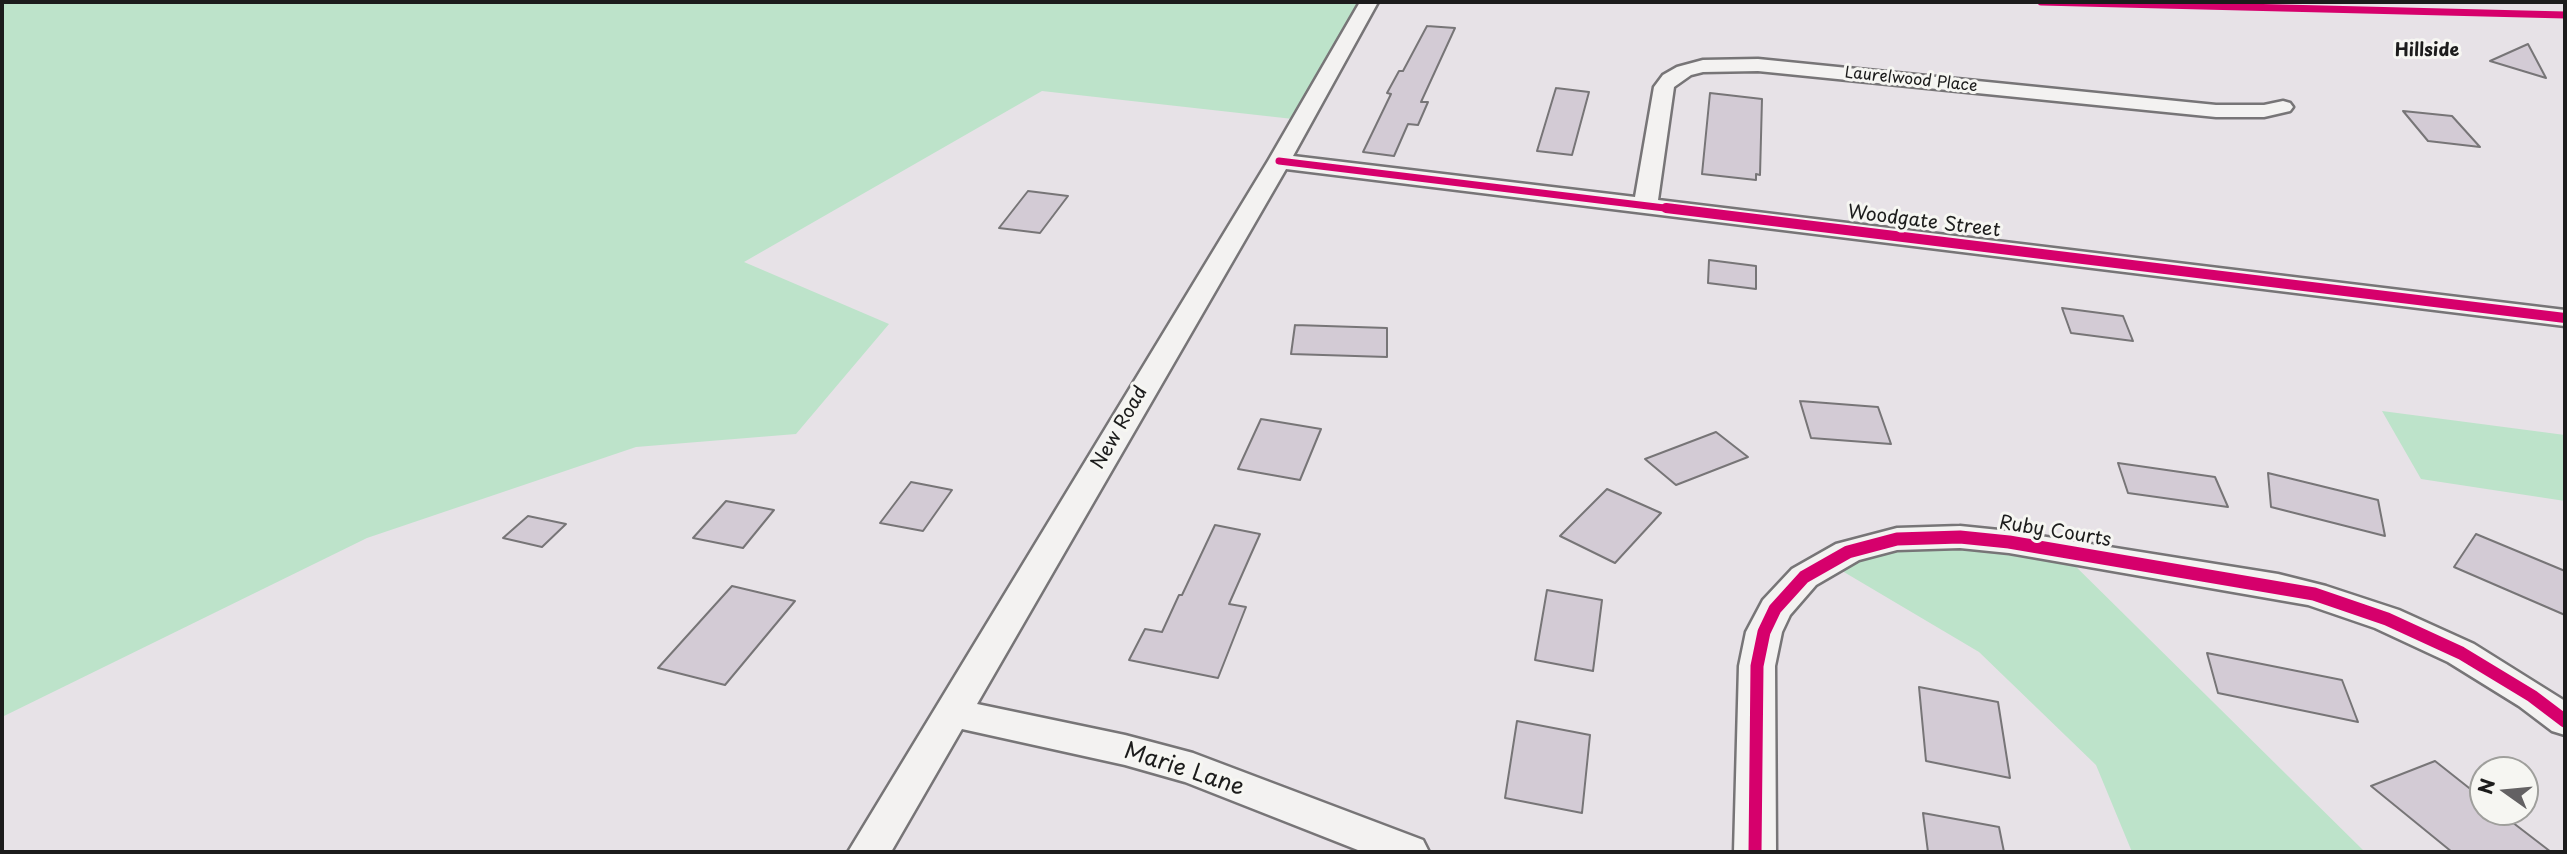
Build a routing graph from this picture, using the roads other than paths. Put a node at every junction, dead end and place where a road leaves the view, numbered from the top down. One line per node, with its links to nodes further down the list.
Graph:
1 (1369, 2): 3 (street, New Road)
2 (2283, 107): 4 (street, Laurelwood Place)
3 (1279, 161): 4 (street, Woodgate Street); 6 (street, New Road)
4 (1646, 205): 5 (street, Woodgate Street)
5 (2565, 318)
6 (953, 713): 8 (street, New Road); 9 (street, Marie Lane)
7 (2565, 721): 10 (street, Ruby Courts)
8 (869, 852)
9 (1408, 852)
10 (1755, 852)

